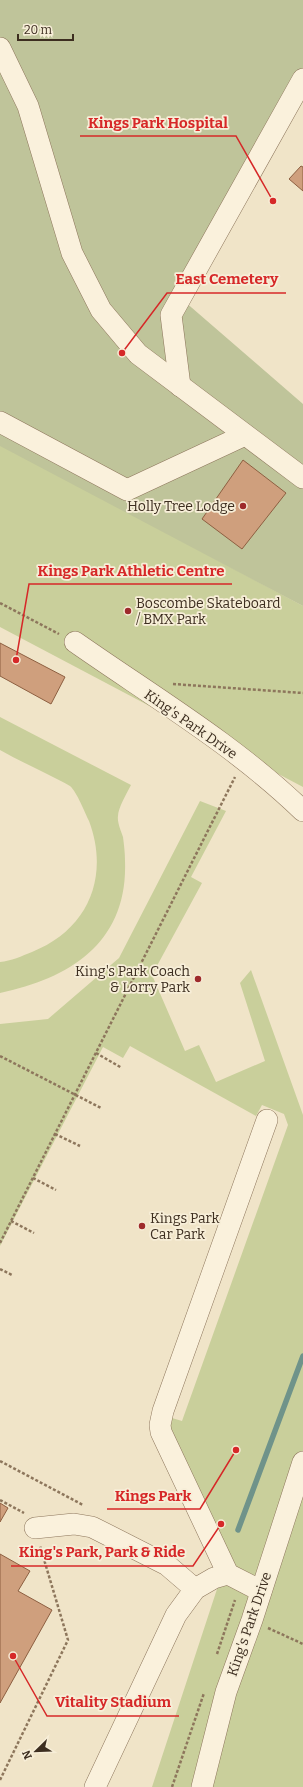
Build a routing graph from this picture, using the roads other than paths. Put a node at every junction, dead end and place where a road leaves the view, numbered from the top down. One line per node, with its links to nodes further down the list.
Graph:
1 (0, 48): 3 (street)
2 (303, 79): 3 (street)
3 (180, 386): 5 (street)
4 (0, 422): 5 (street)
5 (245, 435): 6 (street)
6 (303, 478)
7 (75, 642): 8 (street, King's Park Drive)
8 (303, 811)
9 (267, 1120): 12 (street)
10 (303, 1462): 14 (street, King's Park Drive)
11 (35, 1528): 13 (street)
12 (228, 1574): 13 (street); 14 (street)
13 (195, 1589): 15 (street)
14 (261, 1591): 16 (street, King's Park Drive)
15 (95, 1787)
16 (202, 1787)

